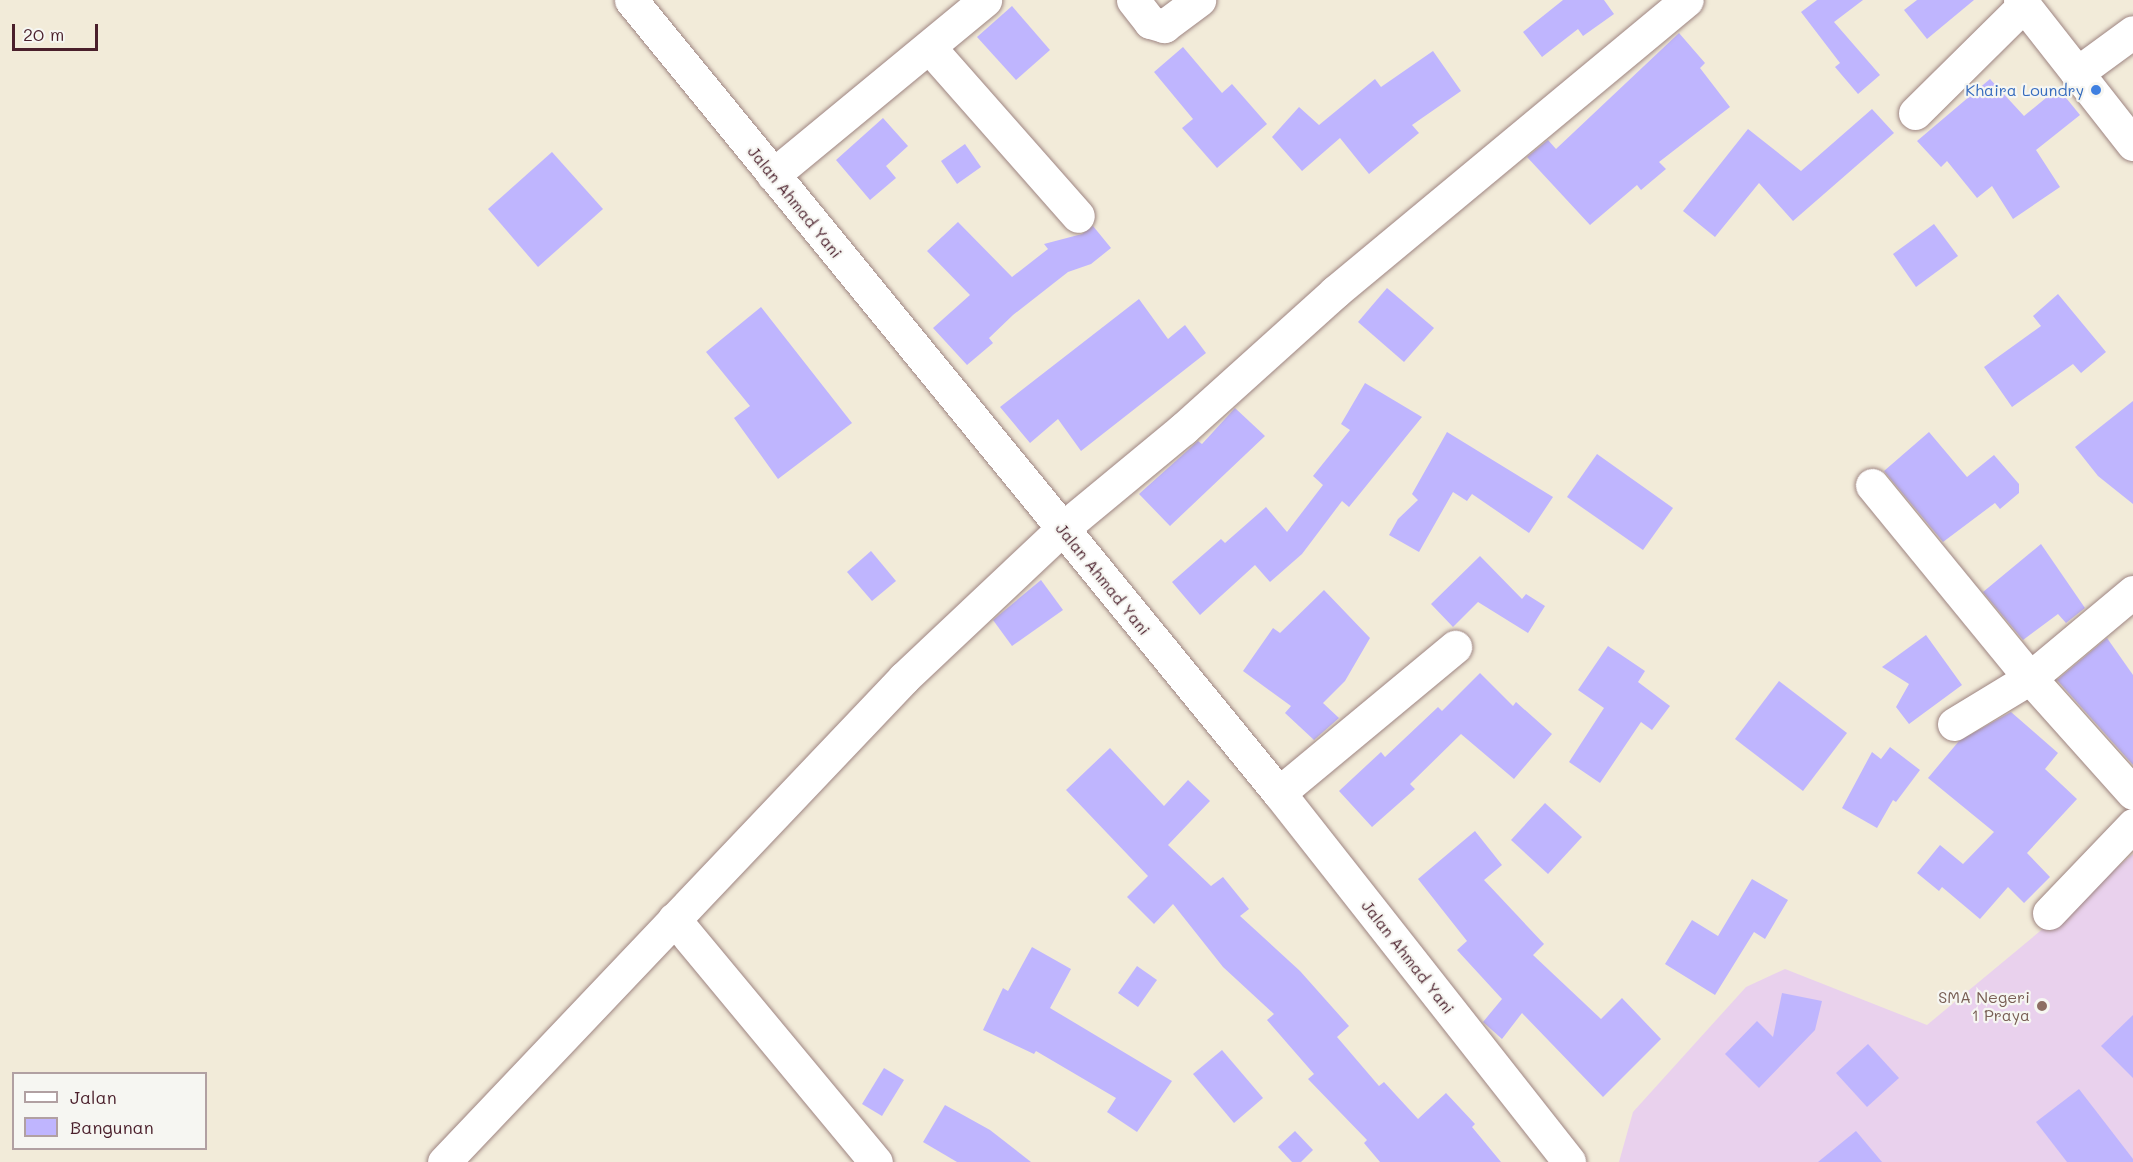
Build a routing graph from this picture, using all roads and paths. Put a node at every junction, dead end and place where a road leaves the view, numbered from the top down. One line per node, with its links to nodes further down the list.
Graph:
1 (632, 0): 12 (street, Jalan Ahmad Yani)
2 (985, 0): 8 (street)
3 (1133, 0): 4 (street)
4 (1199, 0)
5 (1688, 0): 15 (street)
6 (2022, 2): 9 (street); 10 (street)
7 (2133, 32): 9 (street)
8 (929, 47): 12 (street); 13 (street)
9 (2077, 73): 11 (street)
10 (1915, 113)
11 (2133, 144)
12 (774, 175): 15 (street, Jalan Ahmad Yani)
13 (1078, 216)
14 (1872, 485): 18 (street)
15 (1062, 528): 20 (street, Jalan Ahmad Yani); 24 (street)
16 (2133, 592): 18 (street)
17 (1455, 647): 20 (street)
18 (2030, 678): 19 (street); 21 (street)
19 (1954, 723)
20 (1279, 793): 27 (street, Jalan Ahmad Yani)
21 (2133, 793)
22 (2133, 825): 23 (street)
23 (2049, 913)
24 (674, 919): 25 (street); 26 (street)
25 (444, 1162)
26 (876, 1162)
27 (1569, 1162)

